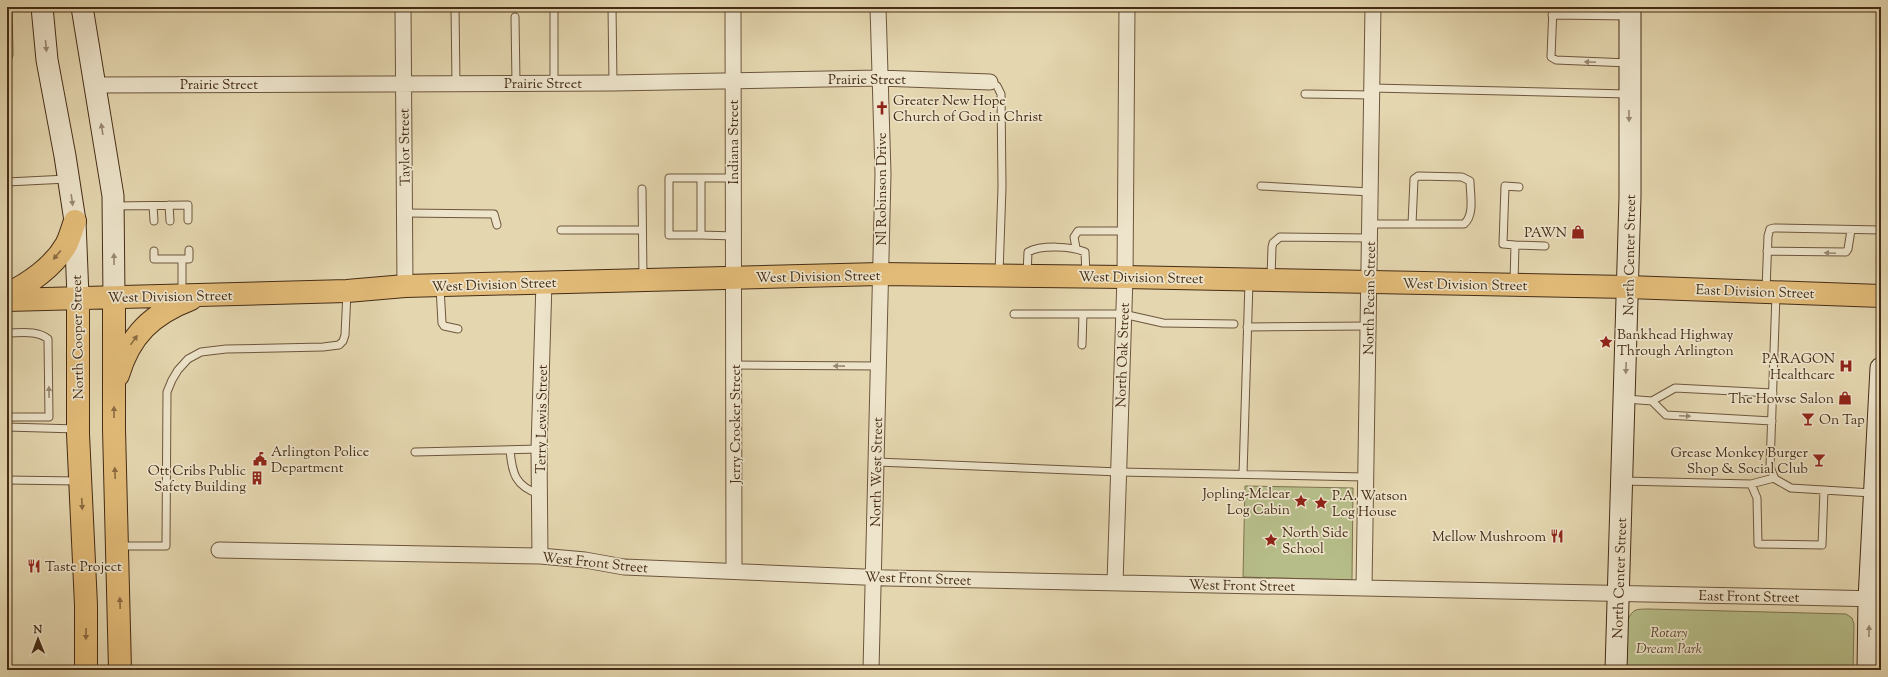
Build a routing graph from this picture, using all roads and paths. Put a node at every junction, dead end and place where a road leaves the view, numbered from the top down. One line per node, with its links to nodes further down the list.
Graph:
1 (8, 7): 17 (lane)
2 (42, 7): 31 (main road, North Cooper Street, one-way to 31)
3 (82, 7): 27 (main road)
4 (403, 7): 22 (street, Taylor Street)
5 (455, 7): 26 (lane)
6 (554, 7): 24 (lane)
7 (612, 7): 8 (lane); 25 (lane)
8 (630, 7)
9 (733, 7): 20 (street, Indiana Street)
10 (878, 7): 19 (street, Nl Robinson Drive)
11 (1127, 7): 53 (street, North Oak Street)
12 (1373, 7): 28 (street, North Pecan Street)
13 (1553, 7): 15 (lane)
14 (1630, 12): 15 (lane); 18 (main road, North Center Street)
15 (1552, 15): 18 (lane, one-way to 15)
16 (515, 17): 23 (lane)
17 (7, 60)
18 (1629, 63): 30 (main road, North Center Street)
19 (879, 78): 20 (street, Prairie Street); 21 (street, Prairie Street); 66 (street, Nl Robinson Drive)
20 (733, 81): 25 (street, Prairie Street); 32 (street, Indiana Street)
21 (990, 82): 67 (lane)
22 (403, 83): 26 (street, Prairie Street); 27 (street, Prairie Street); 42 (street, Taylor Street)
23 (516, 83): 24 (street, Prairie Street); 26 (street, Prairie Street)
24 (554, 83): 25 (street, Prairie Street)
25 (613, 83)
26 (456, 84)
27 (96, 85): 40 (main road, one-way to 27)
28 (1372, 91): 29 (lane); 30 (lane); 38 (street, North Pecan Street)
29 (1306, 94)
30 (1629, 94): 80 (main road, North Center Street, one-way to 80)
31 (68, 178): 34 (lane); 44 (main road, North Cooper Street, one-way to 44)
32 (734, 178): 33 (lane); 56 (street, Indiana Street)
33 (701, 179): 55 (lane); 55 (lane)
34 (7, 182)
35 (1261, 186): 38 (lane)
36 (1519, 187): 57 (lane)
37 (642, 189): 50 (lane)
38 (1371, 192): 54 (street, North Pecan Street)
39 (169, 205): 41 (lane); 43 (lane); 46 (lane)
40 (113, 206): 41 (lane); 87 (main road, one-way to 40)
41 (153, 206): 45 (lane)
42 (405, 213): 48 (lane); 79 (street, Taylor Street)
43 (188, 220)
44 (74, 221): 83 (main road, one-way to 83); 86 (main road, North Cooper Street)
45 (154, 221)
46 (170, 221)
47 (1412, 224): 47 (lane); 54 (lane)
48 (497, 225)
49 (561, 230): 50 (lane)
50 (642, 230): 72 (lane)
51 (1851, 230): 52 (lane); 63 (lane, one-way to 63); 63 (lane)
52 (1881, 230)
53 (1125, 231): 59 (lane); 70 (street, North Oak Street)
54 (1370, 231): 74 (lane); 76 (street, North Pecan Street)
55 (701, 235): 56 (lane)
56 (734, 236): 71 (street, Indiana Street)
57 (1515, 245): 58 (lane); 78 (lane)
58 (1545, 246)
59 (1076, 248): 68 (lane); 69 (lane)
60 (171, 250): 64 (lane)
61 (189, 250): 65 (lane)
62 (154, 251): 64 (lane)
63 (1768, 251): 82 (lane)
64 (172, 259): 65 (lane)
65 (182, 259): 84 (lane)
66 (880, 274): 67 (main road, West Division Street); 71 (main road, West Division Street); 99 (street, North West Street)
67 (999, 276): 68 (main road, West Division Street)
68 (1027, 276): 69 (main road, West Division Street)
69 (1086, 276): 70 (main road, West Division Street)
70 (1125, 277): 73 (main road, West Division Street); 91 (street, North Oak Street)
71 (734, 278): 72 (main road, West Division Street); 98 (street, Jerry Crocker Street)
72 (643, 280): 75 (main road, West Division Street)
73 (1249, 280): 74 (main road, West Division Street); 94 (lane)
74 (1271, 280): 76 (main road, West Division Street)
75 (544, 282): 77 (main road, West Division Street); 113 (street, Terry Lewis Street)
76 (1369, 282): 78 (main road, West Division Street); 93 (street, North Pecan Street)
77 (439, 285): 79 (main road, West Division Street); 95 (lane)
78 (1514, 285): 80 (main road, West Division Street)
79 (405, 286): 81 (main road, West Division Street)
80 (1628, 287): 82 (main road, East Division Street); 104 (main road, North Center Street, one-way to 104)
81 (347, 291): 84 (main road, West Division Street); 128 (lane)
82 (1771, 292): 85 (main road, East Division Street); 103 (lane)
83 (7, 294)
84 (192, 296): 87 (main road, West Division Street); 101 (main road, one-way to 84)
85 (1881, 296)
86 (78, 297): 87 (main road, West Division Street); 88 (main road, West Division Street); 111 (main road, North Cooper Street)
87 (114, 298): 101 (main road)
88 (7, 300)
89 (1014, 314): 90 (lane)
90 (1083, 314): 91 (lane); 97 (lane)
91 (1124, 314): 92 (lane); 117 (street, North Oak Street)
92 (1234, 324)
93 (1368, 326): 94 (lane); 119 (street, North Pecan Street)
94 (1247, 327): 118 (lane)
95 (458, 328)
96 (7, 333): 107 (lane, one-way to 96)
97 (1082, 345)
98 (735, 365): 99 (lane, one-way to 98); 131 (street, Jerry Crocker Street)
99 (878, 366): 116 (street, North West Street)
100 (1881, 368): 102 (main road)
101 (114, 388): 128 (main road, one-way to 101)
102 (1880, 391): 112 (main road)
103 (1773, 392): 105 (lane); 108 (lane)
104 (1625, 399): 105 (lane); 123 (main road, North Center Street)
105 (1652, 401): 108 (lane, one-way to 108)
106 (7, 417): 107 (lane)
107 (49, 417): 110 (lane)
108 (1772, 421): 120 (lane)
109 (7, 427): 110 (lane)
110 (49, 428): 111 (lane)
111 (78, 429): 122 (main road, North Cooper Street)
112 (1879, 437): 126 (main road)
113 (539, 449): 114 (lane); 127 (street, Terry Lewis Street)
114 (510, 450): 115 (lane); 127 (lane)
115 (415, 452)
116 (877, 462): 117 (lane); 132 (street, North West Street)
117 (1119, 472): 118 (lane); 133 (street, North Oak Street)
118 (1243, 474): 119 (lane)
119 (1365, 477): 134 (street, North Pecan Street)
120 (1774, 478): 124 (lane); 125 (lane)
121 (7, 480): 122 (lane)
122 (80, 481): 137 (main road, North Cooper Street, one-way to 137)
123 (1622, 481): 124 (lane); 135 (main road, North Center Street)
124 (1751, 484): 125 (lane)
125 (1824, 490): 126 (lane)
126 (1878, 493): 136 (main road)
127 (539, 494): 130 (street, Terry Lewis Street)
128 (117, 546): 138 (main road, one-way to 128)
129 (220, 550): 130 (street, West Front Street)
130 (540, 556): 131 (street, West Front Street)
131 (734, 571): 132 (street, West Front Street)
132 (873, 577): 133 (street, West Front Street); 139 (street, North West Street)
133 (1115, 583): 134 (street, West Front Street)
134 (1364, 588): 135 (street, West Front Street)
135 (1618, 594): 136 (street, East Front Street); 140 (main road, North Center Street)
136 (1875, 599): 141 (main road, one-way to 136)
137 (86, 670)
138 (120, 670)
139 (871, 670)
140 (1616, 670)
141 (1868, 670)

